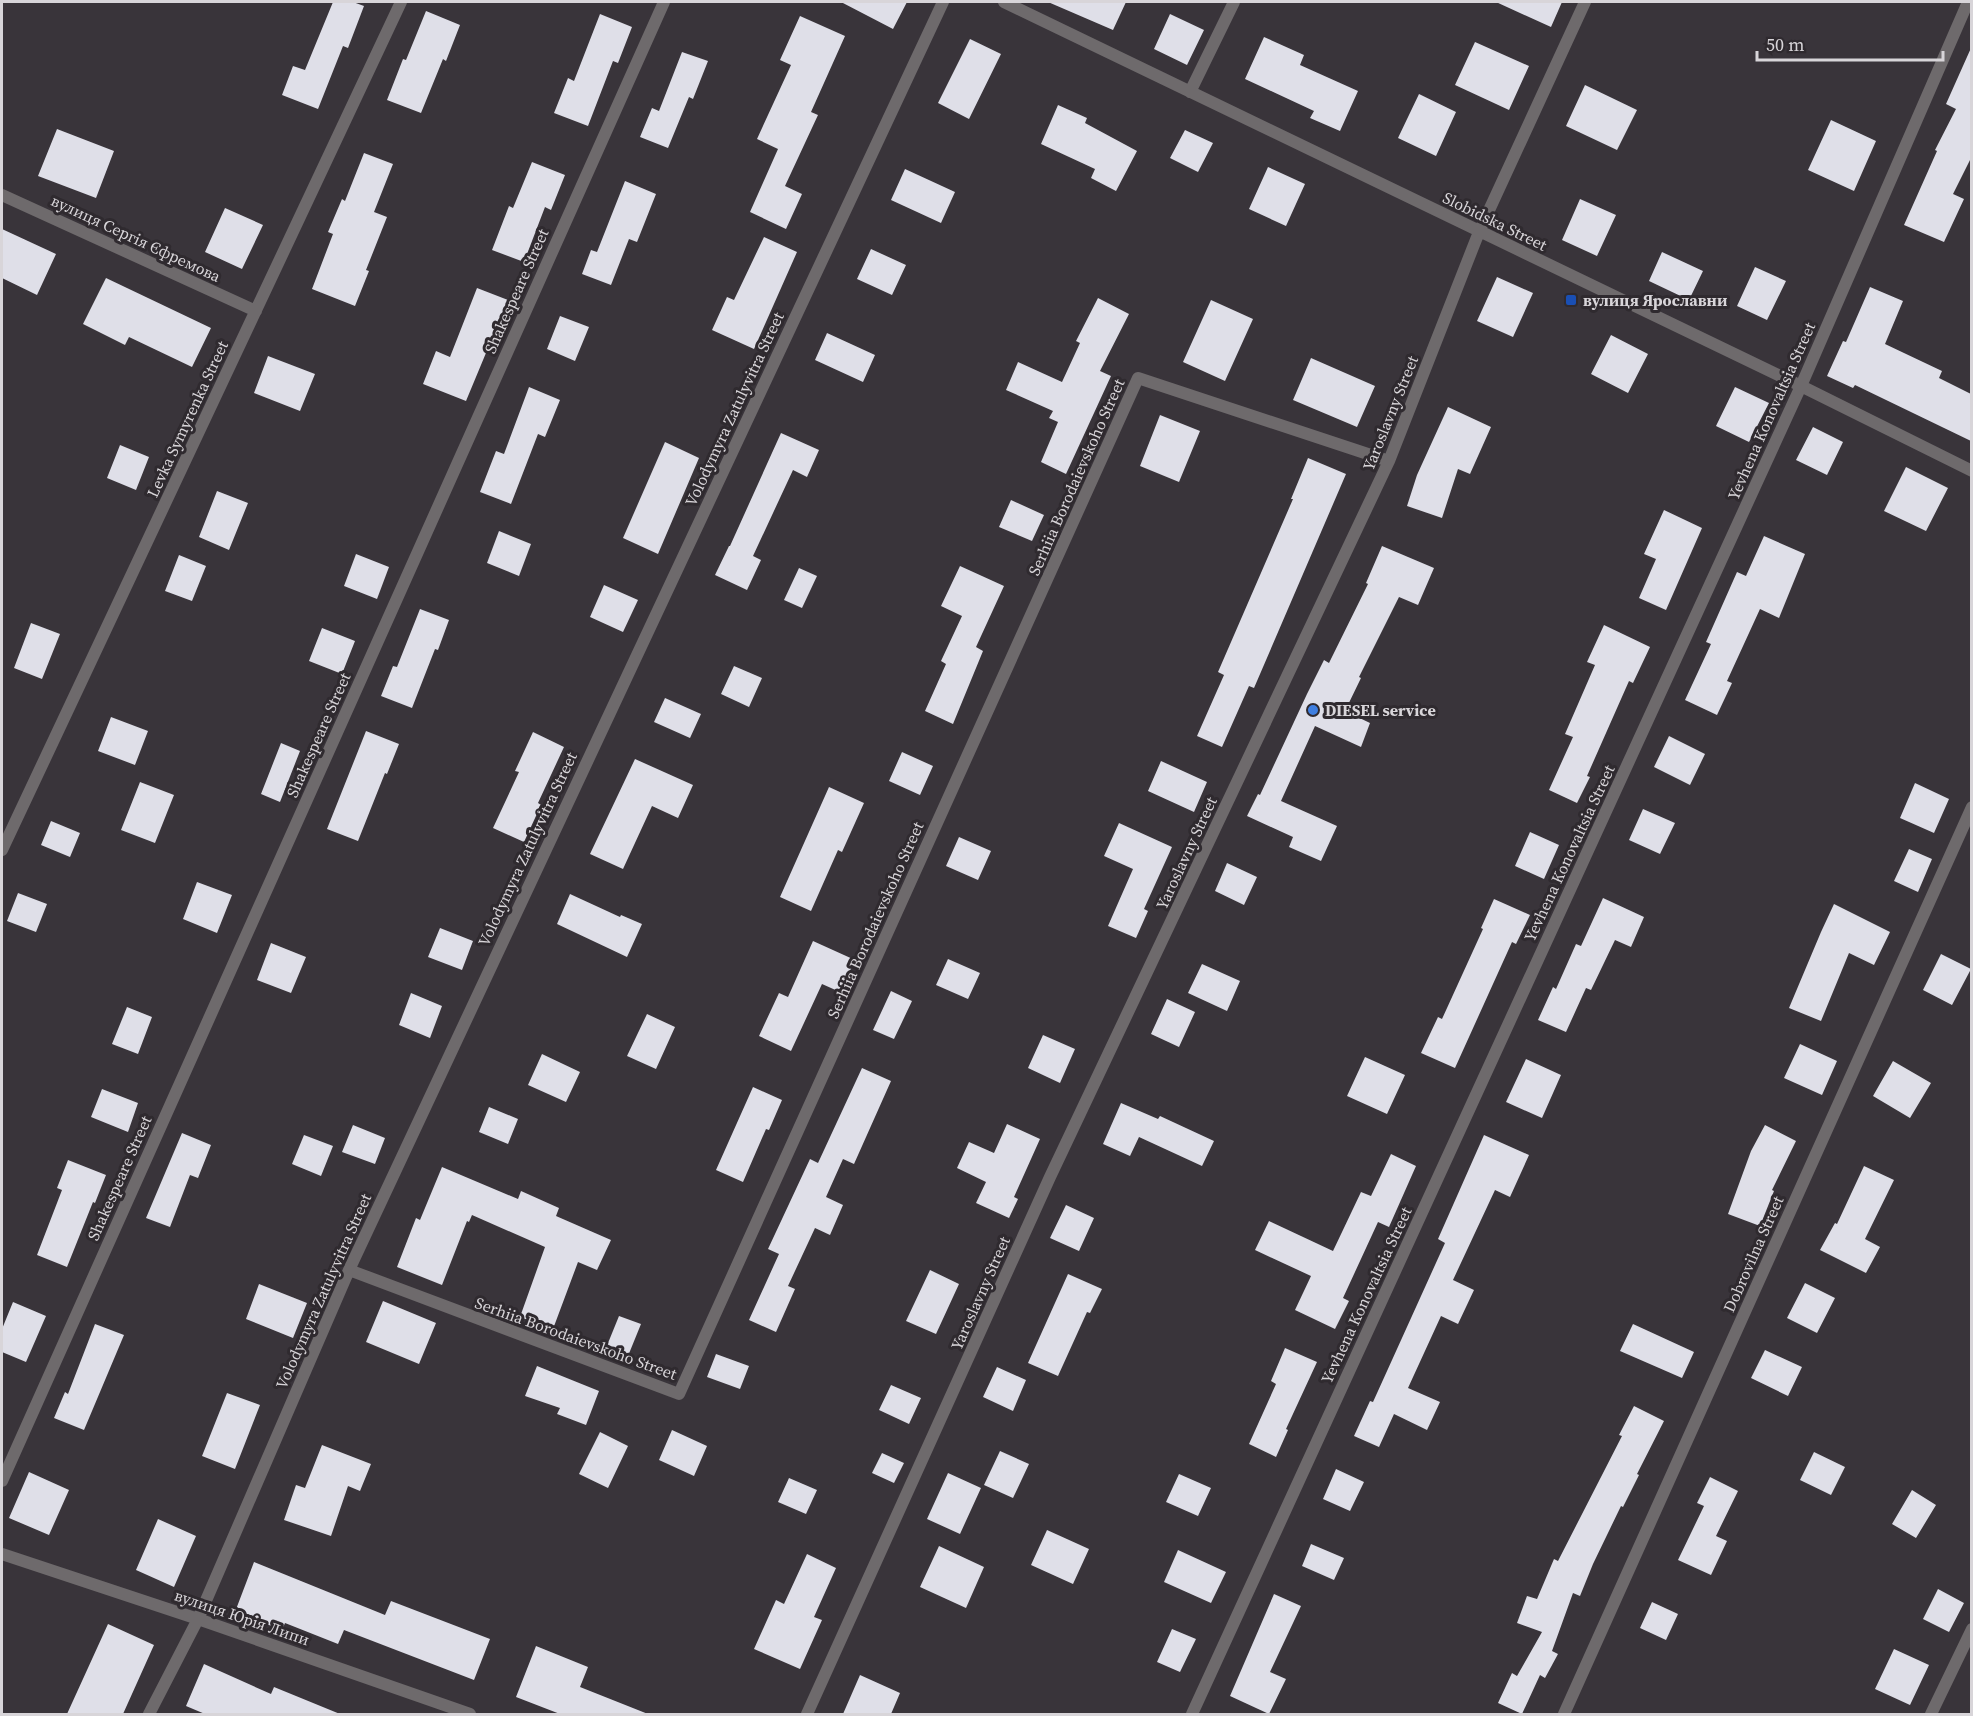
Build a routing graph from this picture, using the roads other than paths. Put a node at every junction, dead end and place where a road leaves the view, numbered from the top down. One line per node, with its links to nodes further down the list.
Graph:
1 (401, 2): 11 (street, Levka Symyrenka Street)
2 (664, 2): 18 (street, Shakespeare Street)
3 (943, 2): 17 (street, Volodymyra Zatulyvitra Street)
4 (1004, 2): 8 (street, Slobidska Street)
5 (1234, 2): 8 (street)
6 (1586, 2): 10 (street, Yaroslavny Street)
7 (1968, 2): 12 (street, Yevhena Konovaltsia Street)
8 (1190, 92): 10 (street, Slobidska Street)
9 (2, 195): 11 (street, вулиця Сергія Єфремова)
10 (1479, 232): 12 (street, Slobidska Street); 13 (street, Yaroslavny Street)
11 (256, 311): 16 (street, Levka Symyrenka Street)
12 (1802, 386): 14 (street, Slobidska Street); 26 (street, Yevhena Konovaltsia Street)
13 (1389, 461): 17 (street, Serhiia Borodaievskoho Street); 25 (street, Yaroslavny Street)
14 (1971, 471)
15 (1971, 807): 27 (street, Dobrovilna Street)
16 (2, 850)
17 (349, 1270): 20 (street, Volodymyra Zatulyvitra Street)
18 (2, 1481)
19 (2, 1554): 20 (street, вулиця Юрія Липи)
20 (198, 1619): 22 (street, вулиця Юрія Липи); 23 (street, Volodymyra Zatulyvitra Street)
21 (1971, 1629): 28 (street)
22 (446, 1710): 24 (street, вулиця Юрія Липи)
23 (149, 1714)
24 (470, 1714)
25 (807, 1714)
26 (1192, 1714)
27 (1564, 1714)
28 (1931, 1714)

